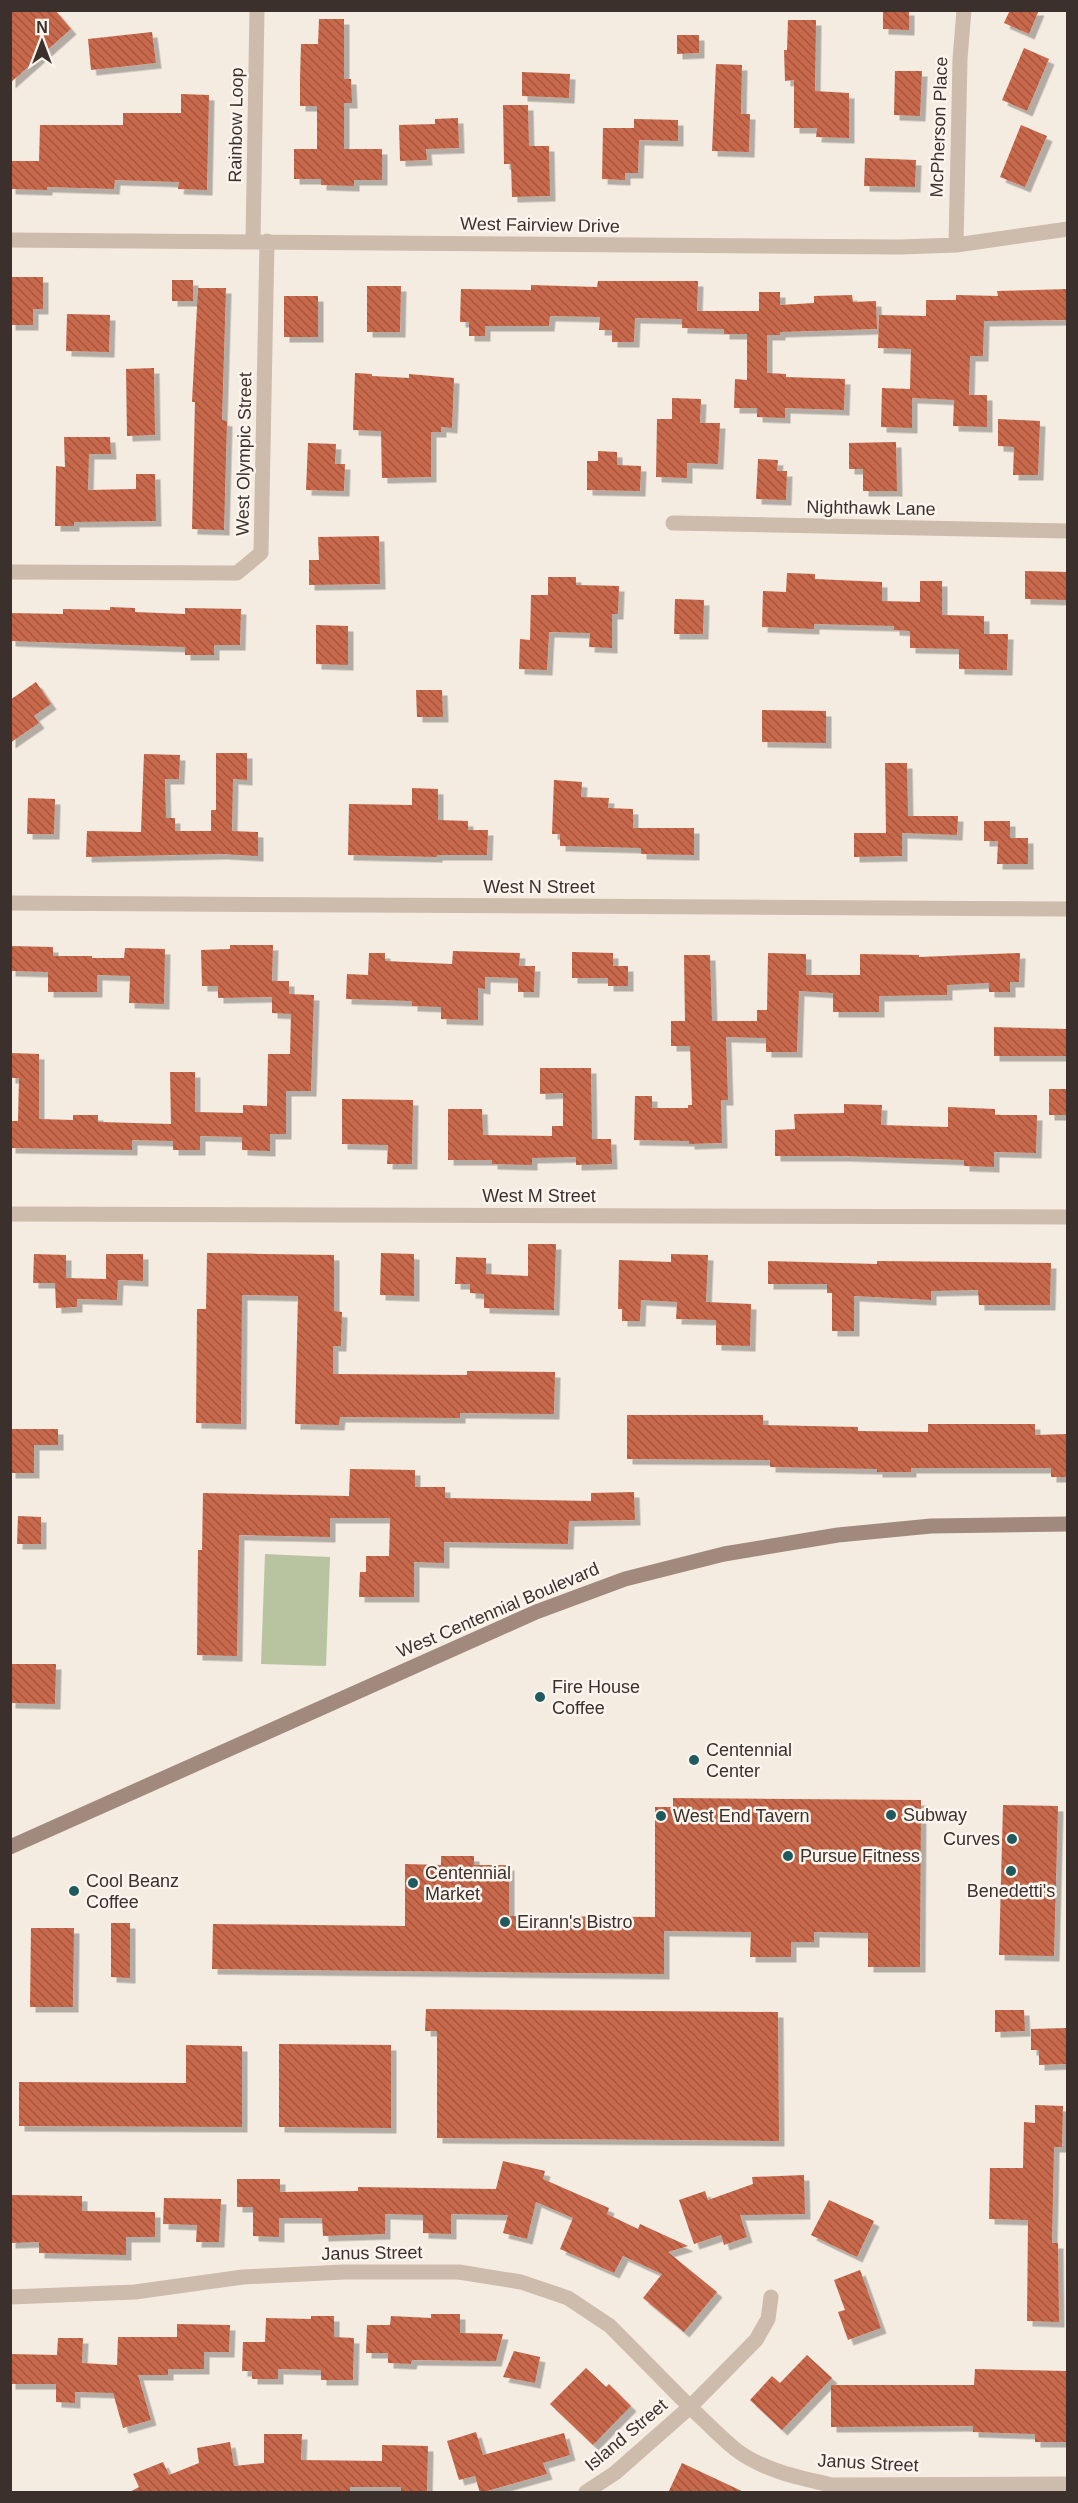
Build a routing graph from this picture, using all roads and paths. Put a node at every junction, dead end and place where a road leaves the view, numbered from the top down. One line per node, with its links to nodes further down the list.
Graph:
1 (257, 10): 5 (street, Rainbow Loop)
2 (964, 10): 6 (street, McPherson Place)
3 (1068, 230): 6 (street, West Fairview Drive)
4 (10, 240): 5 (street, West Fairview Drive)
5 (260, 241): 6 (street, West Fairview Drive); 9 (street, West Olympic Street)
6 (956, 245)
7 (673, 523): 8 (street, Nighthawk Lane)
8 (1068, 531)
9 (10, 572)
10 (10, 903): 11 (street, West N Street)
11 (1068, 909)
12 (10, 1214): 13 (street, West M Street)
13 (1068, 1216)
14 (1068, 1524): 15 (main road, West Centennial Boulevard)
15 (10, 1847)
16 (10, 2297): 18 (street, Janus Street)
17 (771, 2297): 18 (street)
18 (690, 2407): 20 (street, Janus Street); 21 (street, Island Street)
19 (1068, 2484): 20 (street, Janus Street)
20 (879, 2489)
21 (586, 2493)

